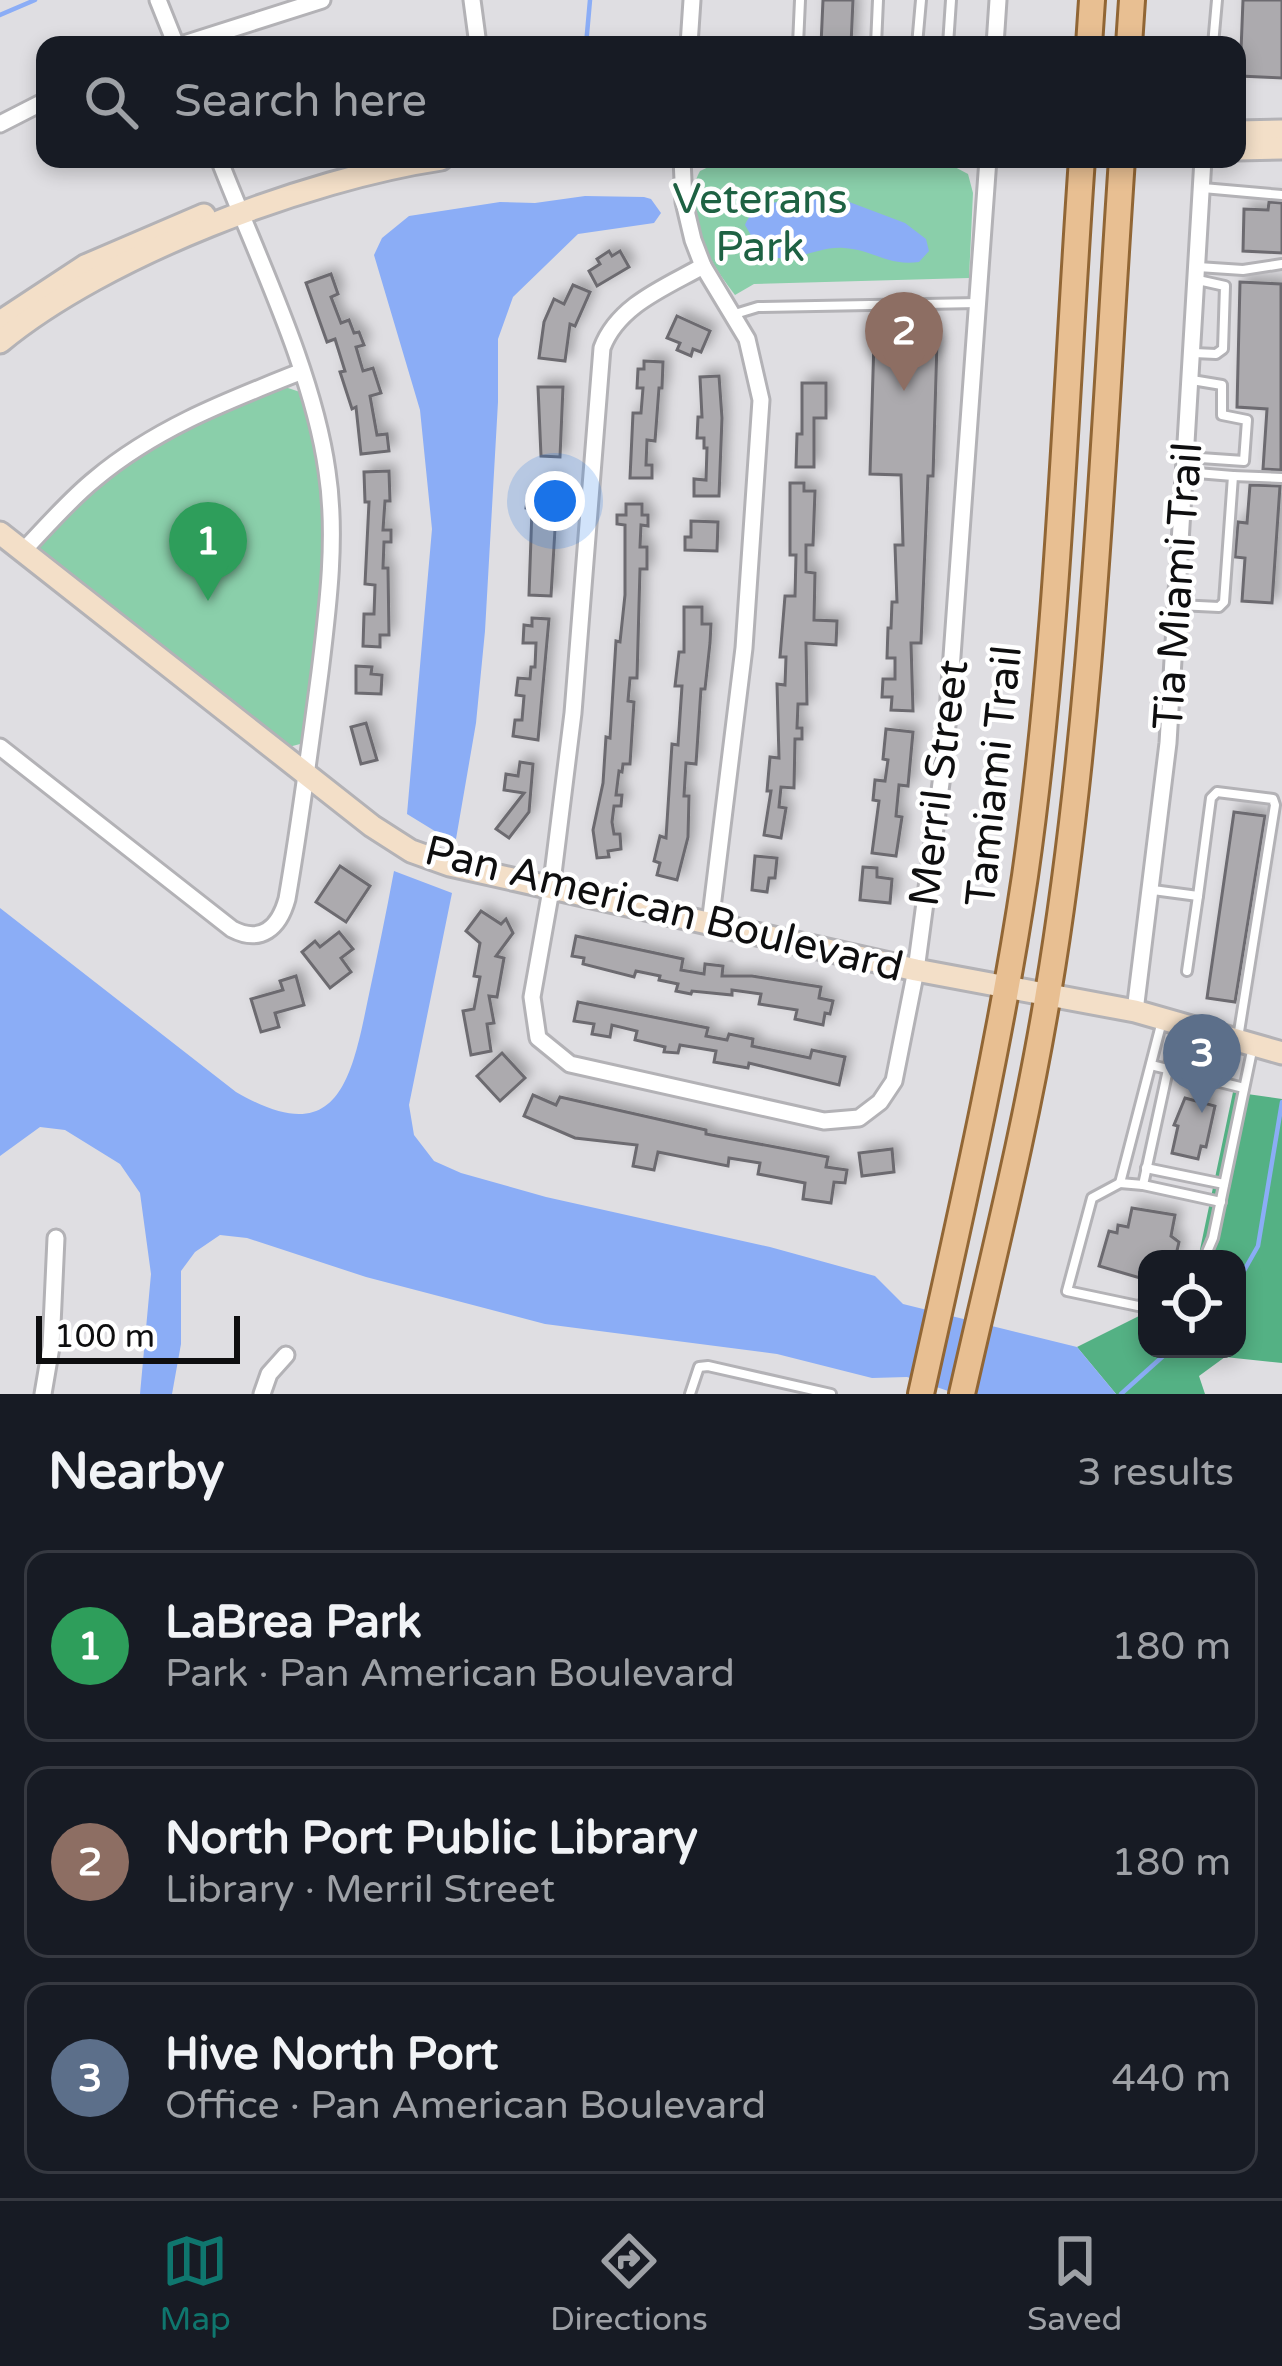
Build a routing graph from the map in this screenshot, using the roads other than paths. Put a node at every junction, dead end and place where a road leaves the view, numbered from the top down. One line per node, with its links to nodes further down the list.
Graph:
1 (158, 0): 13 (street)
2 (322, 0): 14 (street)
3 (472, 0): 15 (street)
4 (692, 0): 16 (street)
5 (800, 0): 17 (lane)
6 (878, 0): 18 (lane)
7 (921, 0): 19 (lane)
8 (951, 0): 20 (lane)
9 (998, 0): 21 (street)
10 (1092, 0): 22 (main road)
11 (1132, 0): 23 (main road)
12 (1217, 0): 24 (lane)
13 (174, 36)
14 (207, 36)
15 (477, 36)
16 (690, 36)
17 (798, 36)
18 (876, 36)
19 (918, 36)
20 (949, 36)
21 (996, 36)
22 (1090, 36)
23 (1130, 36)
24 (1214, 36)
25 (36, 105): 26 (street)
26 (0, 124)
27 (1282, 129): 28 (street)
28 (1246, 131)
29 (1282, 148): 30 (street)
30 (1246, 149)
31 (223, 168): 41 (street)
32 (335, 168): 41 (street)
33 (395, 168): 41 (street)
34 (683, 168): 43 (street)
35 (987, 168): 45 (street, Merril Street)
36 (1081, 168): 66 (main road, Tamiami Trail)
37 (1121, 168): 67 (main road, Tamiami Trail)
38 (1203, 168): 39 (street, Tia Miami Trail)
39 (1203, 188): 40 (lane); 44 (street, Tia Miami Trail)
40 (1282, 195)
41 (239, 209): 47 (street); 48 (street); 50 (street)
42 (1282, 264): 44 (lane)
43 (703, 266): 46 (street); 60 (street, Merril Street)
44 (1197, 274): 49 (street, Tia Miami Trail); 49 (lane)
45 (979, 303): 46 (lane); 64 (street, Merril Street)
46 (735, 314): 63 (street)
47 (0, 322)
48 (0, 342)
49 (1193, 353): 51 (street, Tia Miami Trail)
50 (300, 372): 56 (street); 59 (street)
51 (1191, 380): 52 (street, Tia Miami Trail); 52 (lane)
52 (1185, 464): 53 (lane); 57 (street, Tia Miami Trail)
53 (1230, 476): 54 (lane); 57 (lane)
54 (1282, 478)
55 (0, 533): 56 (street, Pan American Boulevard)
56 (23, 551): 59 (street, Pan American Boulevard)
57 (1177, 605): 61 (street, Tia Miami Trail)
58 (0, 747): 59 (street)
59 (307, 776): 60 (street, Pan American Boulevard)
60 (551, 890): 63 (street, Pan American Boulevard); 64 (street, Merril Street)
61 (1153, 890): 62 (lane); 68 (street, Tia Miami Trail)
62 (1198, 896): 65 (lane); 70 (lane)
63 (710, 924): 64 (street, Pan American Boulevard)
64 (916, 970): 66 (street, Pan American Boulevard)
65 (1187, 971)
66 (1007, 987): 67 (street, Pan American Boulevard); 89 (main road, Tamiami Trail)
67 (1048, 994): 68 (street, Pan American Boulevard); 90 (main road, Tamiami Trail)
68 (1135, 1011): 69 (street, Pan American Boulevard)
69 (1170, 1022): 70 (street, Pan American Boulevard); 71 (lane); 72 (lane)
70 (1261, 1047): 73 (lane)
71 (1151, 1065): 72 (lane); 74 (lane)
72 (1168, 1069): 73 (lane); 75 (lane)
73 (1244, 1088): 78 (lane)
74 (1133, 1133): 75 (lane); 77 (lane)
75 (1152, 1139): 76 (lane)
76 (1146, 1168): 78 (lane); 79 (lane)
77 (1120, 1183): 79 (lane); 83 (lane)
78 (1224, 1184): 80 (lane)
79 (1143, 1185): 80 (lane)
80 (1221, 1202): 82 (lane)
81 (56, 1238): 85 (street)
82 (1207, 1250)
83 (1138, 1306)
84 (286, 1355): 86 (street)
85 (44, 1394)
86 (262, 1394)
87 (690, 1394): 88 (lane)
88 (831, 1394)
89 (921, 1394)
90 (962, 1394)

